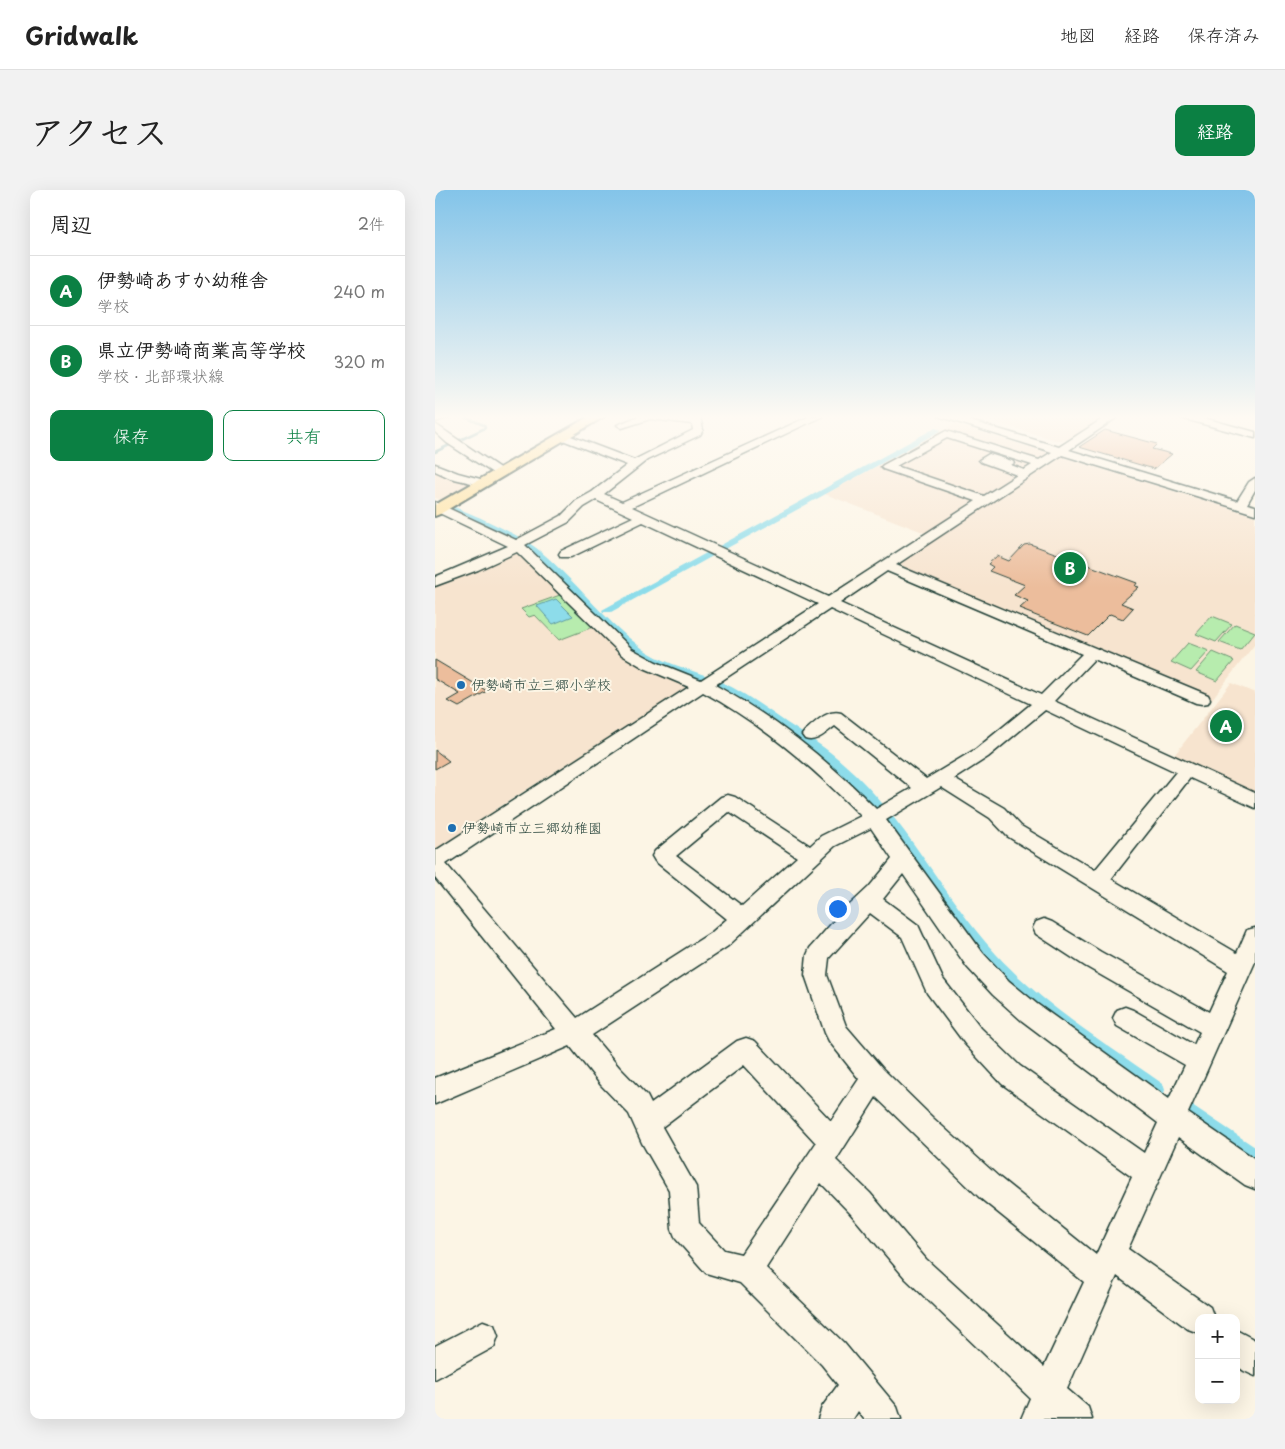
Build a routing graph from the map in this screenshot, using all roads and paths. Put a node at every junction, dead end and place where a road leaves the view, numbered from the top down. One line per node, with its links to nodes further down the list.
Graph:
1 (448, 473): 9 (street)
2 (500, 473): 9 (main road)
3 (623, 473): 10 (street)
4 (694, 473): 13 (street)
5 (905, 473): 11 (street)
6 (1024, 473): 11 (street)
7 (1145, 473): 12 (street)
8 (1255, 482): 12 (street)
9 (484, 483): 14 (main road)
10 (596, 495): 13 (street); 17 (street)
11 (986, 501): 21 (street)
12 (1246, 504): 15 (street)
13 (621, 507): 16 (street)
14 (437, 509): 19 (street)
15 (1255, 510)
16 (643, 517): 20 (street); 23 (street)
17 (549, 528): 18 (street); 19 (street)
18 (563, 536)
19 (522, 543): 22 (street); 25 (street)
20 (566, 554)
21 (887, 566): 23 (street); 24 (street)
22 (435, 582)
23 (829, 604): 25 (street); 27 (street)
24 (1092, 653): 26 (street); 27 (street)
25 (708, 683): 32 (street); 35 (street)
26 (1202, 699)
27 (1042, 703): 29 (street); 30 (street)
28 (811, 735): 30 (street)
29 (1187, 770): 31 (street); 36 (street)
30 (933, 783): 32 (street); 36 (street)
31 (1255, 801)
32 (873, 817): 33 (street); 34 (street)
33 (810, 856): 38 (street); 38 (street)
34 (903, 859): 37 (street); 48 (street)
35 (435, 862): 44 (street)
36 (1097, 881): 41 (street)
37 (869, 901): 46 (street); 51 (street)
38 (741, 918): 44 (street)
39 (1044, 928): 43 (street)
40 (1255, 937): 41 (street)
41 (1241, 968): 43 (street)
42 (1125, 1018): 45 (street)
43 (1215, 1028): 45 (street)
44 (576, 1032): 47 (street); 49 (street)
45 (1200, 1061): 48 (street)
46 (874, 1078): 50 (street); 53 (street)
47 (435, 1092)
48 (1174, 1119): 51 (street); 52 (street)
49 (646, 1123): 50 (street); 54 (street)
50 (826, 1152): 54 (street); 61 (street)
51 (1149, 1173): 53 (street)
52 (1255, 1175)
53 (1105, 1266): 55 (street); 61 (street)
54 (748, 1270): 60 (street)
55 (1195, 1316)
56 (483, 1336): 59 (street)
57 (1240, 1348): 58 (street)
58 (1255, 1360)
59 (435, 1362)
60 (857, 1384): 62 (street); 63 (street)
61 (1043, 1406): 64 (street)
62 (834, 1419)
63 (885, 1419)
64 (1076, 1419)

